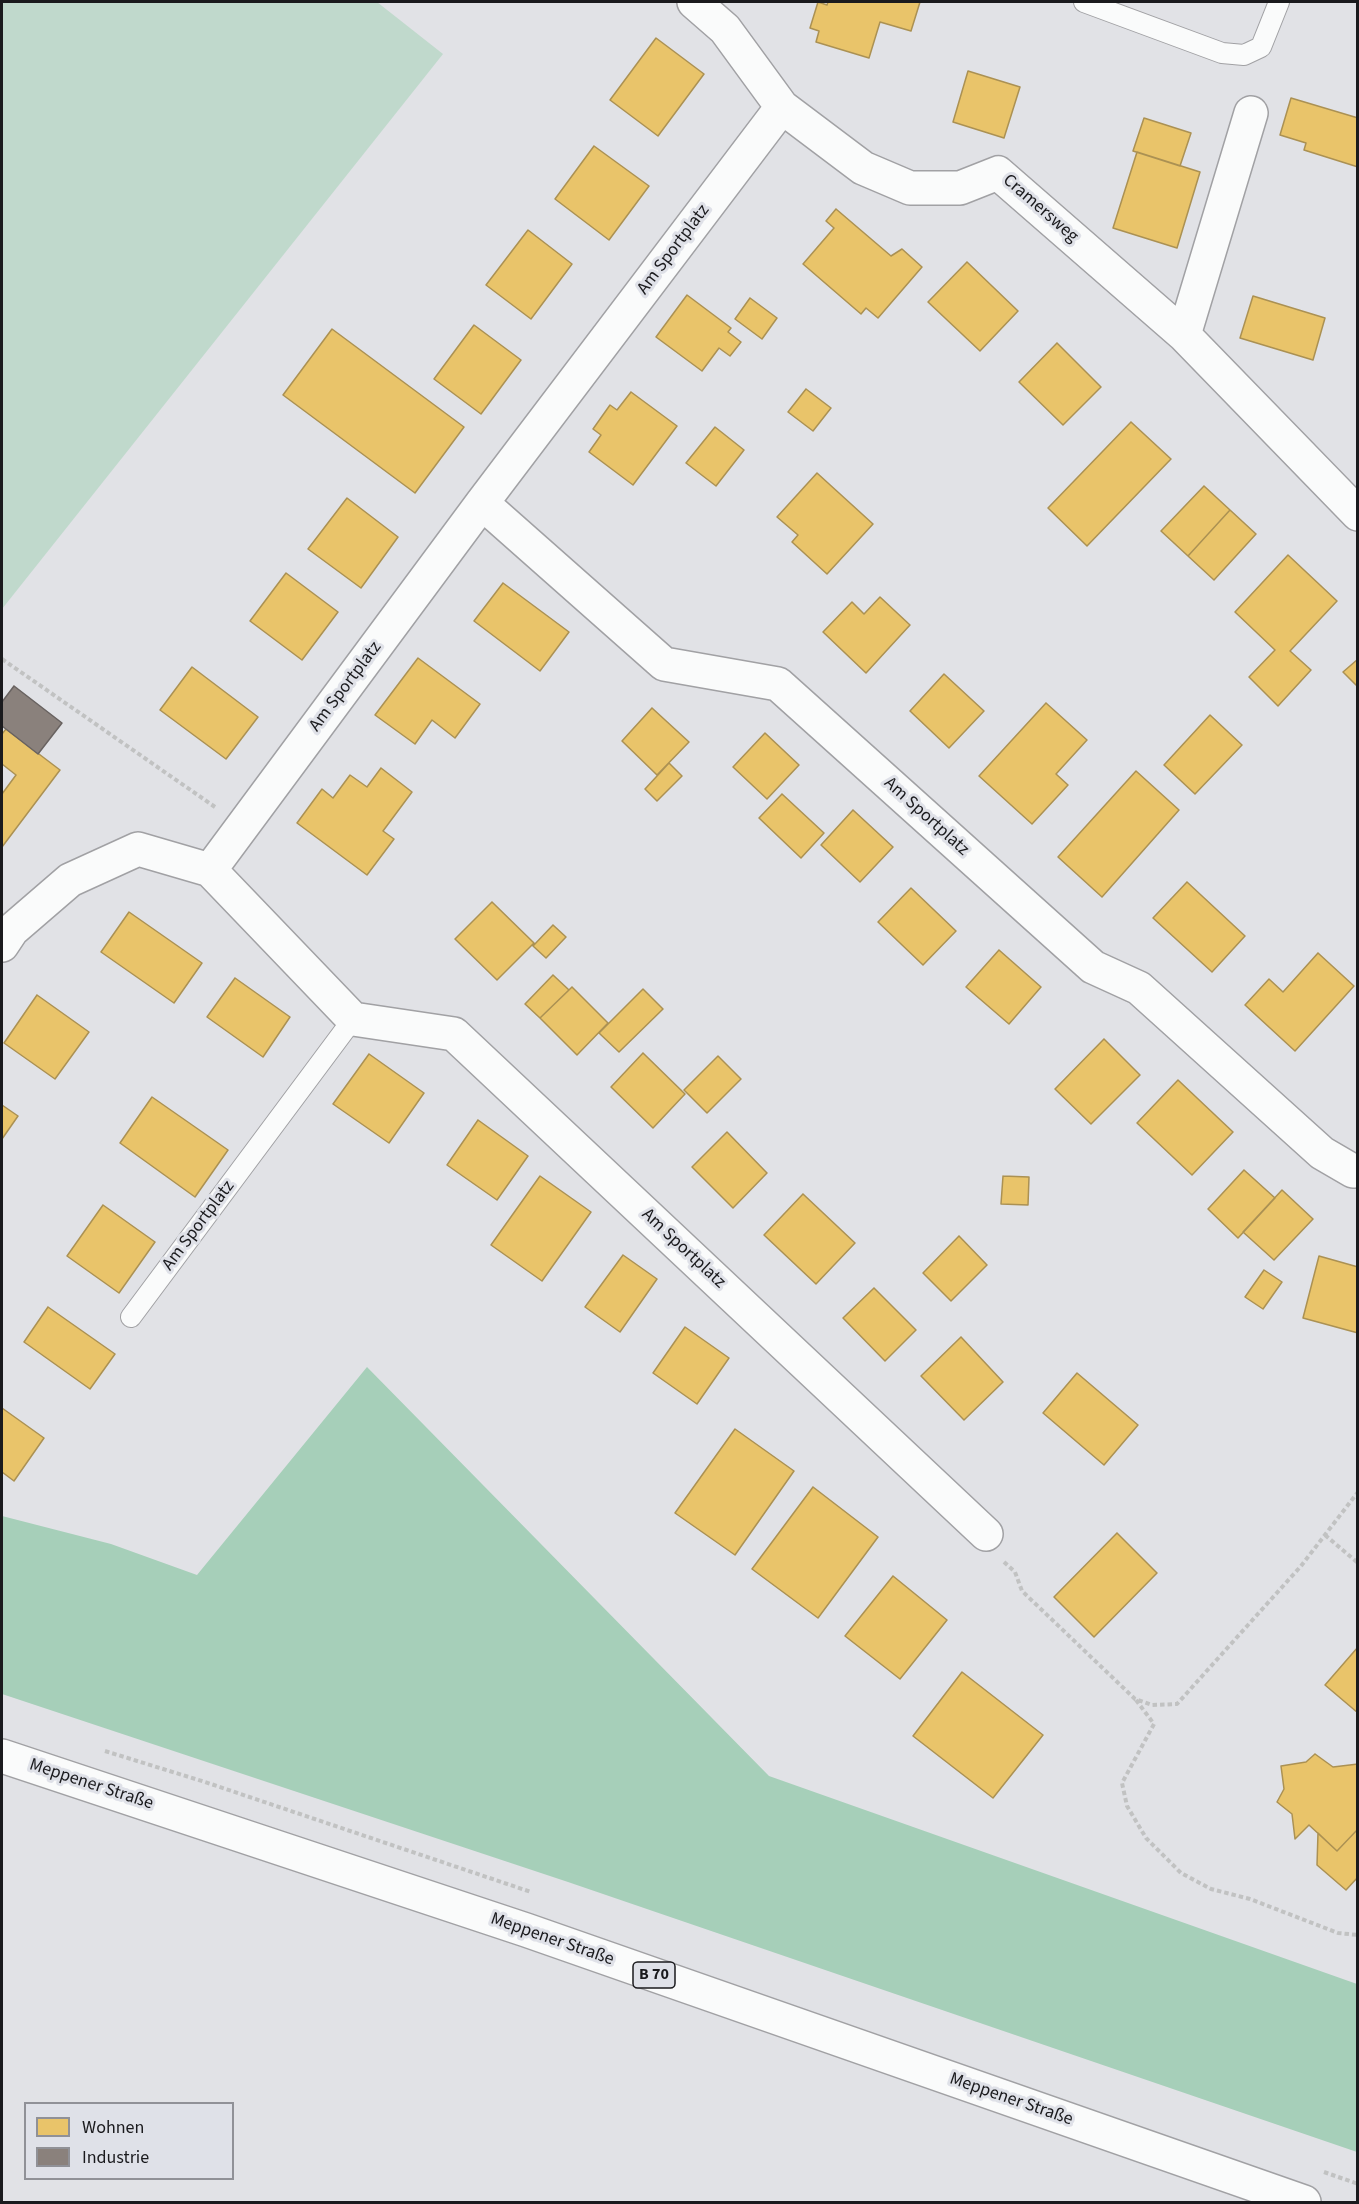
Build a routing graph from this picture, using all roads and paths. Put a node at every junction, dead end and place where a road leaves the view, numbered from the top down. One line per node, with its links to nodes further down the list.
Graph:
1 (694, 2): 4 (street)
2 (1084, 2): 3 (lane)
3 (1279, 2)
4 (782, 107): 6 (street, Cramersweg); 7 (street, Am Sportplatz)
5 (1251, 113): 6 (street)
6 (1184, 334): 8 (street, Cramersweg)
7 (482, 503): 10 (street, Am Sportplatz); 14 (street, Am Sportplatz)
8 (1358, 514)
9 (2, 659): 10 (path)
10 (243, 826): 11 (street, Am Sportplatz)
11 (210, 870): 12 (street); 13 (street)
12 (5, 932)
13 (353, 1019): 15 (lane, Am Sportplatz); 17 (street, Am Sportplatz)
14 (1353, 1171)
15 (131, 1317)
16 (1358, 1492): 18 (path)
17 (986, 1534): 20 (path)
18 (1324, 1535): 19 (path); 20 (path)
19 (1358, 1563)
20 (1135, 1699): 22 (path)
21 (2, 1756): 23 (street, Meppener Straße / B 70)
22 (1358, 1935)
23 (1304, 2202)

